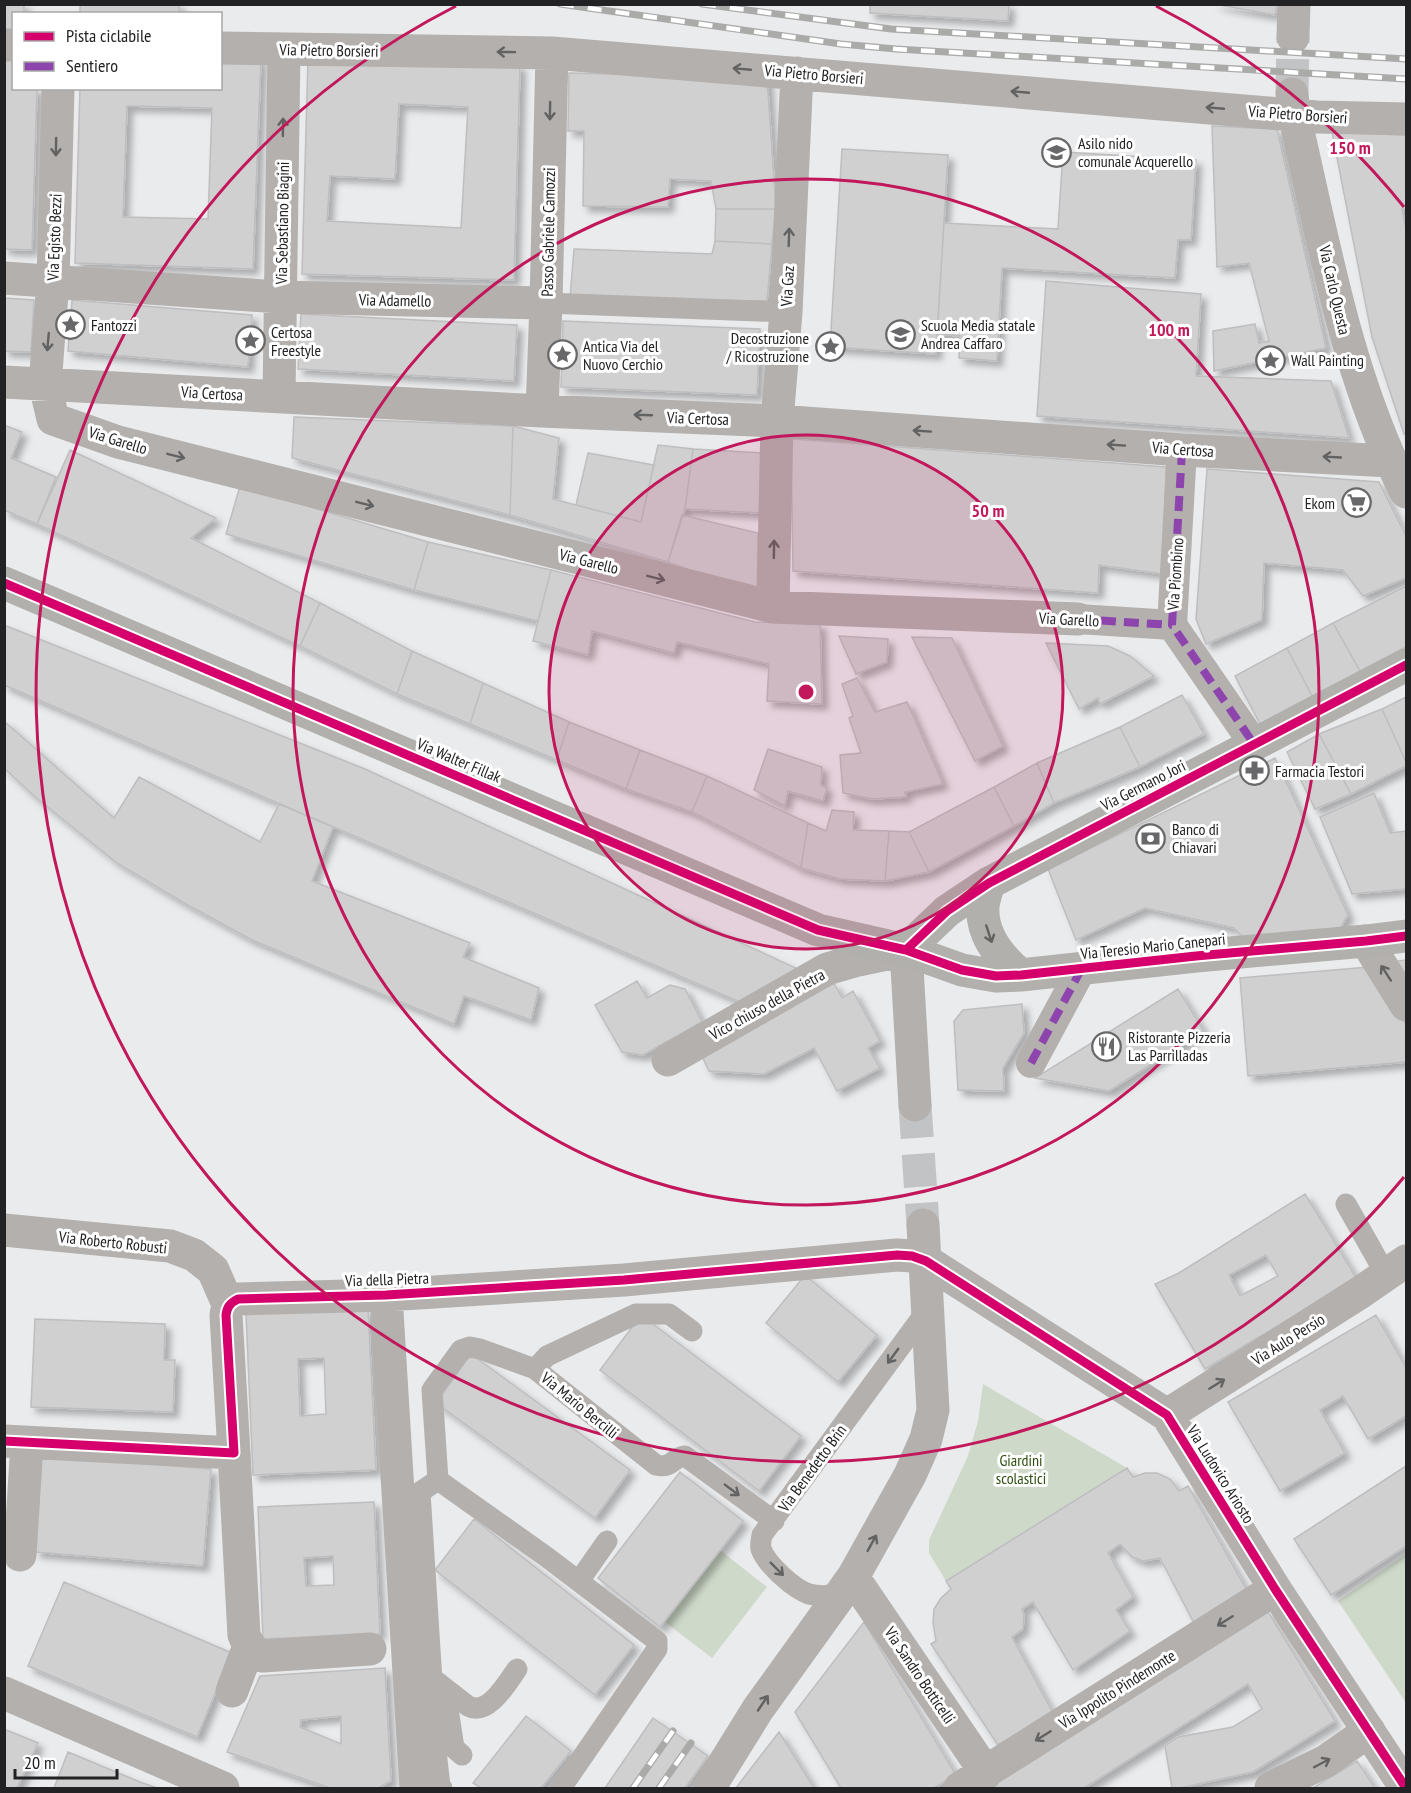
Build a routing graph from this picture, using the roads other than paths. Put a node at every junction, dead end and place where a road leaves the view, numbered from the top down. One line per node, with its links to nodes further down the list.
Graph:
1 (1294, 4): 2 (street)
2 (1293, 38)
3 (222, 48): 4 (street, Via Pietro Borsieri)
4 (284, 49): 5 (street, Via Pietro Borsieri, one-way to 4); 12 (street, Via Sebastiano Biagini, one-way to 4)
5 (552, 53): 6 (street, Via Pietro Borsieri, one-way to 5); 13 (street, Passo Gabriele Camozzi, one-way to 13)
6 (796, 73): 8 (street, Via Pietro Borsieri, one-way to 6); 14 (street, Via Gaz, one-way to 6)
7 (58, 90): 11 (street, Via Egisto Bezzi, one-way to 11)
8 (1293, 103): 9 (street, Via Pietro Borsieri); 21 (street, Via Carlo Questa)
9 (1407, 119)
10 (4, 278): 11 (street, Via Adamello)
11 (53, 281): 12 (street, Via Adamello); 16 (street, Via Egisto Bezzi, one-way to 16)
12 (280, 297): 13 (street, Via Adamello); 17 (street, Via Sebastiano Biagini)
13 (546, 303): 14 (lane, Via Adamello); 18 (street, Passo Gabriele Camozzi)
14 (786, 312): 19 (street, Via Gaz)
15 (4, 382): 16 (street, Via Certosa)
16 (45, 385): 17 (street, Via Certosa); 24 (street, Via Garello, one-way to 24)
17 (279, 396): 18 (street, Via Certosa)
18 (542, 411): 19 (street, Via Certosa, one-way to 18)
19 (777, 421): 20 (street, Via Certosa, one-way to 19); 24 (street, Via Gaz, one-way to 19)
20 (1182, 450): 21 (street, Via Certosa, one-way to 20); 26 (street, Via Piombino)
21 (1395, 455): 22 (street, Via Carlo Questa)
22 (1407, 492)
23 (4, 583): 32 (main road, Via Walter Fillak)
24 (772, 608): 25 (street, Via Garello)
25 (1078, 619): 26 (street, Via Garello)
26 (1172, 625): 28 (street, Via Piombino)
27 (1407, 665): 28 (main road, Via Germano Jori)
28 (1254, 744): 29 (main road, Via Germano Jori)
29 (989, 883): 32 (main road, Via Germano Jori); 34 (main road, one-way to 34)
30 (1407, 936): 31 (main road, Via Teresio Mario Canepari)
31 (1366, 942): 33 (main road, Via Teresio Mario Canepari); 35 (street, one-way to 31)
32 (906, 950): 34 (main road, Via Teresio Mario Canepari); 36 (street, Vico chiuso della Pietra); 38 (street)
33 (1082, 968): 34 (main road, Via Teresio Mario Canepari); 37 (street, Via Teresio Mario Canepari)
34 (1021, 975)
35 (1407, 1005)
36 (668, 1060)
37 (1031, 1063)
38 (915, 1106)
39 (1346, 1204): 43 (lane)
40 (922, 1225): 42 (street)
41 (4, 1230): 45 (street, Via Roberto Robusti)
42 (926, 1261): 44 (street, Via della Pietra); 46 (street); 49 (street, Via Ludovico Ariosto)
43 (1396, 1268): 49 (street, Via Aulo Persio, one-way to 43)
44 (386, 1295): 45 (street, Via della Pietra); 53 (street)
45 (231, 1302): 51 (street)
46 (928, 1309): 54 (lane, Via Benedetto Brin, one-way to 54); 58 (street, one-way to 46)
47 (692, 1331): 48 (lane)
48 (535, 1369): 52 (lane, Via Mario Bercilli); 54 (lane, Via Mario Bercilli, one-way to 54)
49 (1167, 1415): 59 (street, Via Ludovico Ariosto)
50 (16, 1442): 51 (street); 56 (street)
51 (234, 1453): 60 (street)
52 (438, 1480): 53 (lane); 57 (lane)
53 (409, 1492): 63 (lane); 70 (street)
54 (774, 1521): 58 (lane, Via Benedetto Brin, one-way to 58)
55 (607, 1541): 57 (lane)
56 (20, 1555)
57 (579, 1581): 72 (lane)
58 (848, 1585): 68 (street, Via Sandro Botticelli); 73 (street, one-way to 58)
59 (1275, 1589): 66 (street, Via Ludovico Ariosto); 68 (street, Via Ippolito Pindemonte, one-way to 68)
60 (249, 1646): 61 (street); 64 (street)
61 (370, 1649)
62 (517, 1669): 63 (lane)
63 (432, 1678): 67 (lane); 71 (lane)
64 (232, 1691)
65 (4, 1693): 69 (street)
66 (1369, 1731): 74 (street, one-way to 66); 75 (street, Via Ludovico Ariosto)
67 (462, 1755)
68 (973, 1780)
69 (223, 1788)
70 (416, 1788)
71 (442, 1788)
72 (561, 1788)
73 (709, 1788)
74 (1271, 1788)
75 (1406, 1788)

